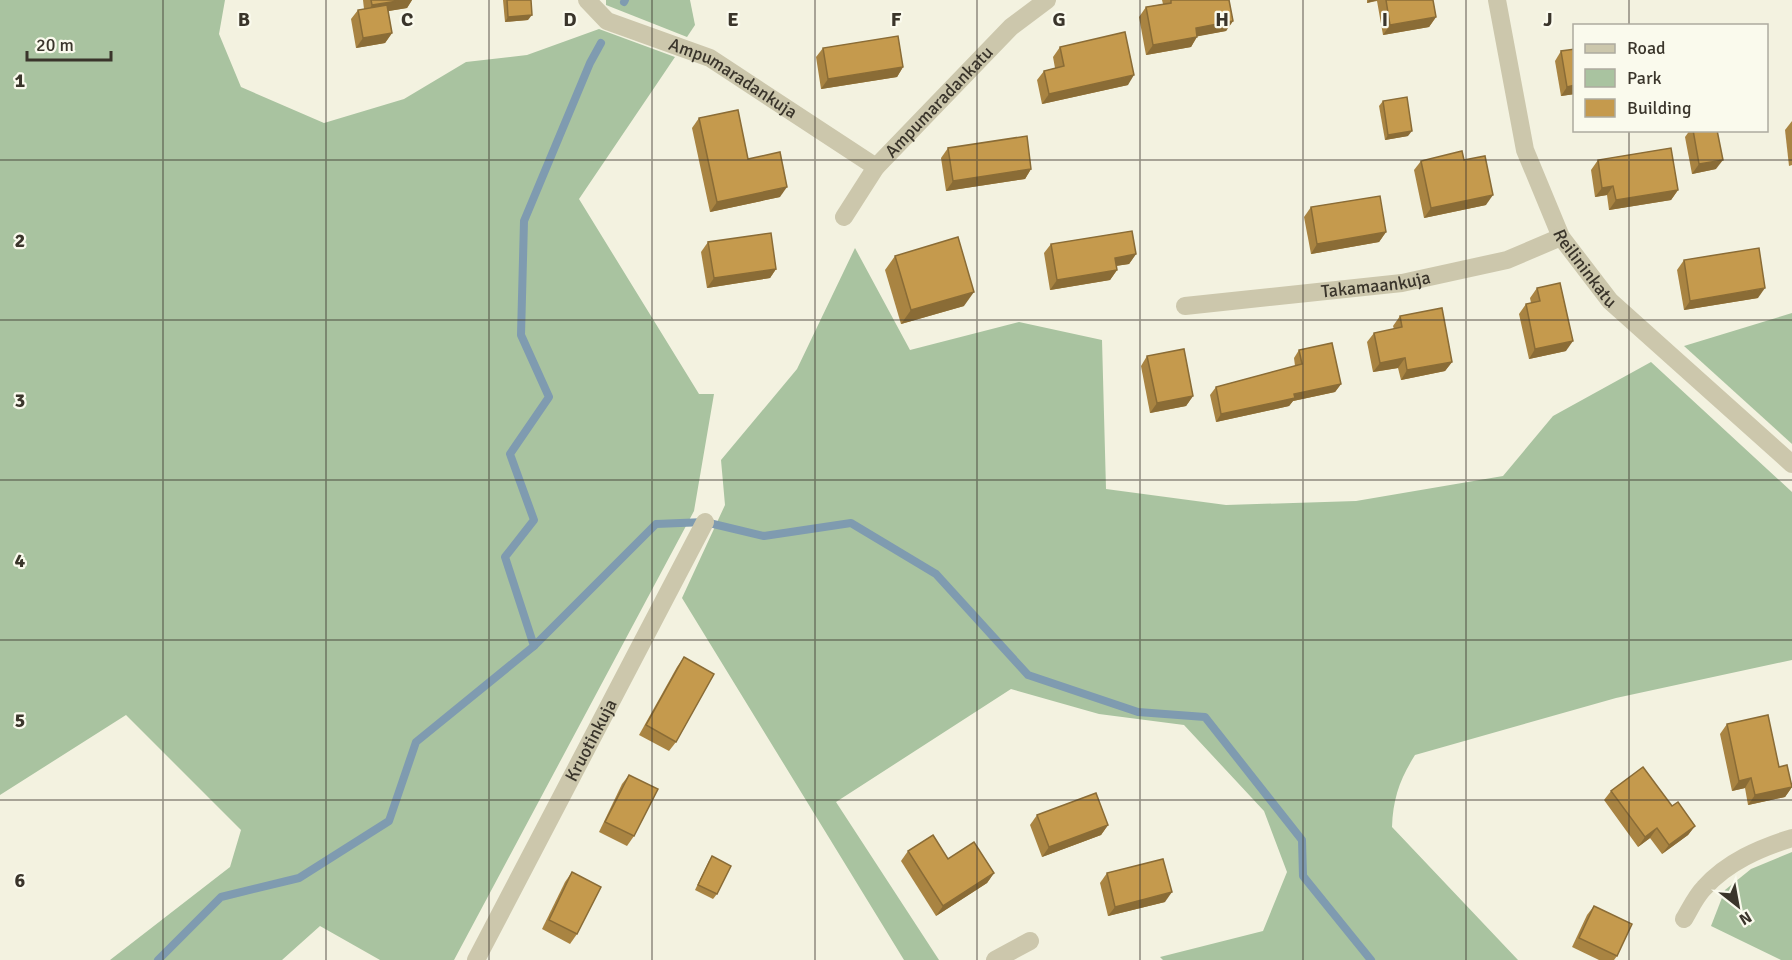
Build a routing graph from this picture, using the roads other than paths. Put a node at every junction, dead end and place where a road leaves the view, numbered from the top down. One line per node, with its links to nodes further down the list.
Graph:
1 (587, 0): 4 (street, Ampumaradankuja)
2 (1047, 0): 4 (street, Ampumaradankatu)
3 (1497, 0): 6 (street, Reilininkatu)
4 (876, 167): 5 (street, Ampumaradankatu)
5 (844, 217)
6 (1562, 237): 7 (street, Takamaankuja); 8 (street, Reilininkatu)
7 (1185, 306)
8 (1792, 464)
9 (705, 522): 13 (street, Kruotinkuja)
10 (1792, 838): 11 (street)
11 (1684, 919)
12 (1030, 941): 14 (street)
13 (476, 960)
14 (995, 960)

